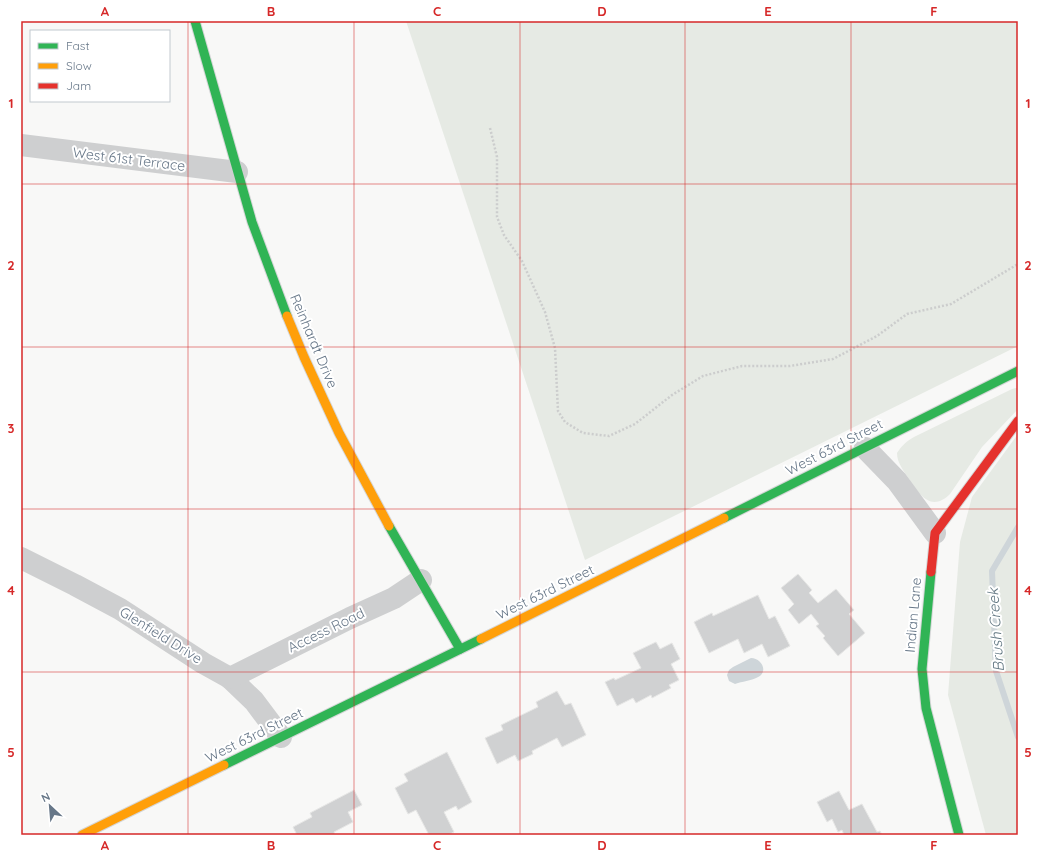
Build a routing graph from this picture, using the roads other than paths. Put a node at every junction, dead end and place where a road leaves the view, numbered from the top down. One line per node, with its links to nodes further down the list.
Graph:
1 (195, 21): 3 (street, Reinhardt Drive)
2 (21, 146): 3 (street, West 61st Terrace)
3 (237, 172): 9 (street, Reinhardt Drive)
4 (1018, 371): 6 (street, West 63rd Street)
5 (1018, 421): 7 (street)
6 (865, 448): 7 (street); 10 (street, West 63rd Street)
7 (935, 533): 14 (street, Indian Lane)
8 (21, 558): 11 (street, Glenfield Drive)
9 (421, 580): 10 (street, Reinhardt Drive); 11 (street, Access Road)
10 (460, 650): 12 (street, West 63rd Street)
11 (230, 678): 12 (street, Glenfield Drive)
12 (281, 736): 13 (street, West 63rd Street)
13 (82, 835)
14 (958, 835)

